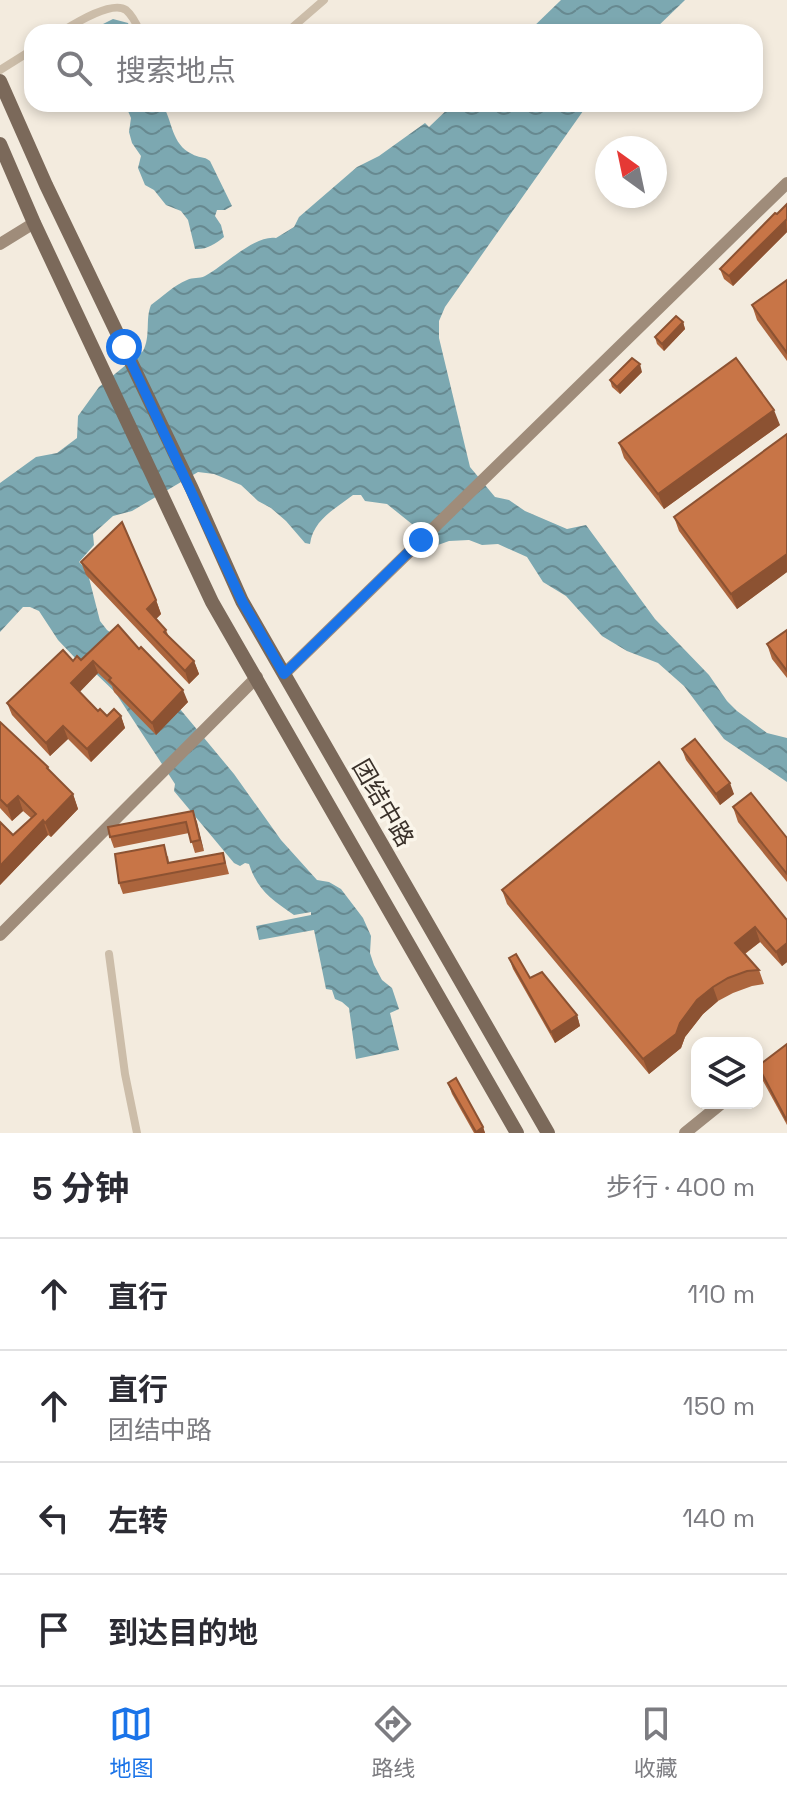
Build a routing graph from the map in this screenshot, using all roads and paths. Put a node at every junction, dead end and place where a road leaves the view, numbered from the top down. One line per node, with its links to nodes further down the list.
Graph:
1 (324, 0): 4 (street)
2 (74, 24): 3 (street)
3 (135, 24)
4 (296, 24)
5 (24, 55): 6 (street)
6 (0, 70)
7 (0, 81): 12 (main road, 团结中路)
8 (0, 144): 10 (main road, 团结中路)
9 (787, 183): 12 (street)
10 (34, 223): 11 (street); 13 (main road, 团结中路)
11 (0, 244)
12 (284, 674): 19 (main road, 团结中路)
13 (257, 677): 14 (street); 18 (main road, 团结中路)
14 (0, 935)
15 (109, 954): 17 (street)
16 (715, 1109): 20 (street)
17 (137, 1133)
18 (517, 1133)
19 (548, 1133)
20 (685, 1133)

